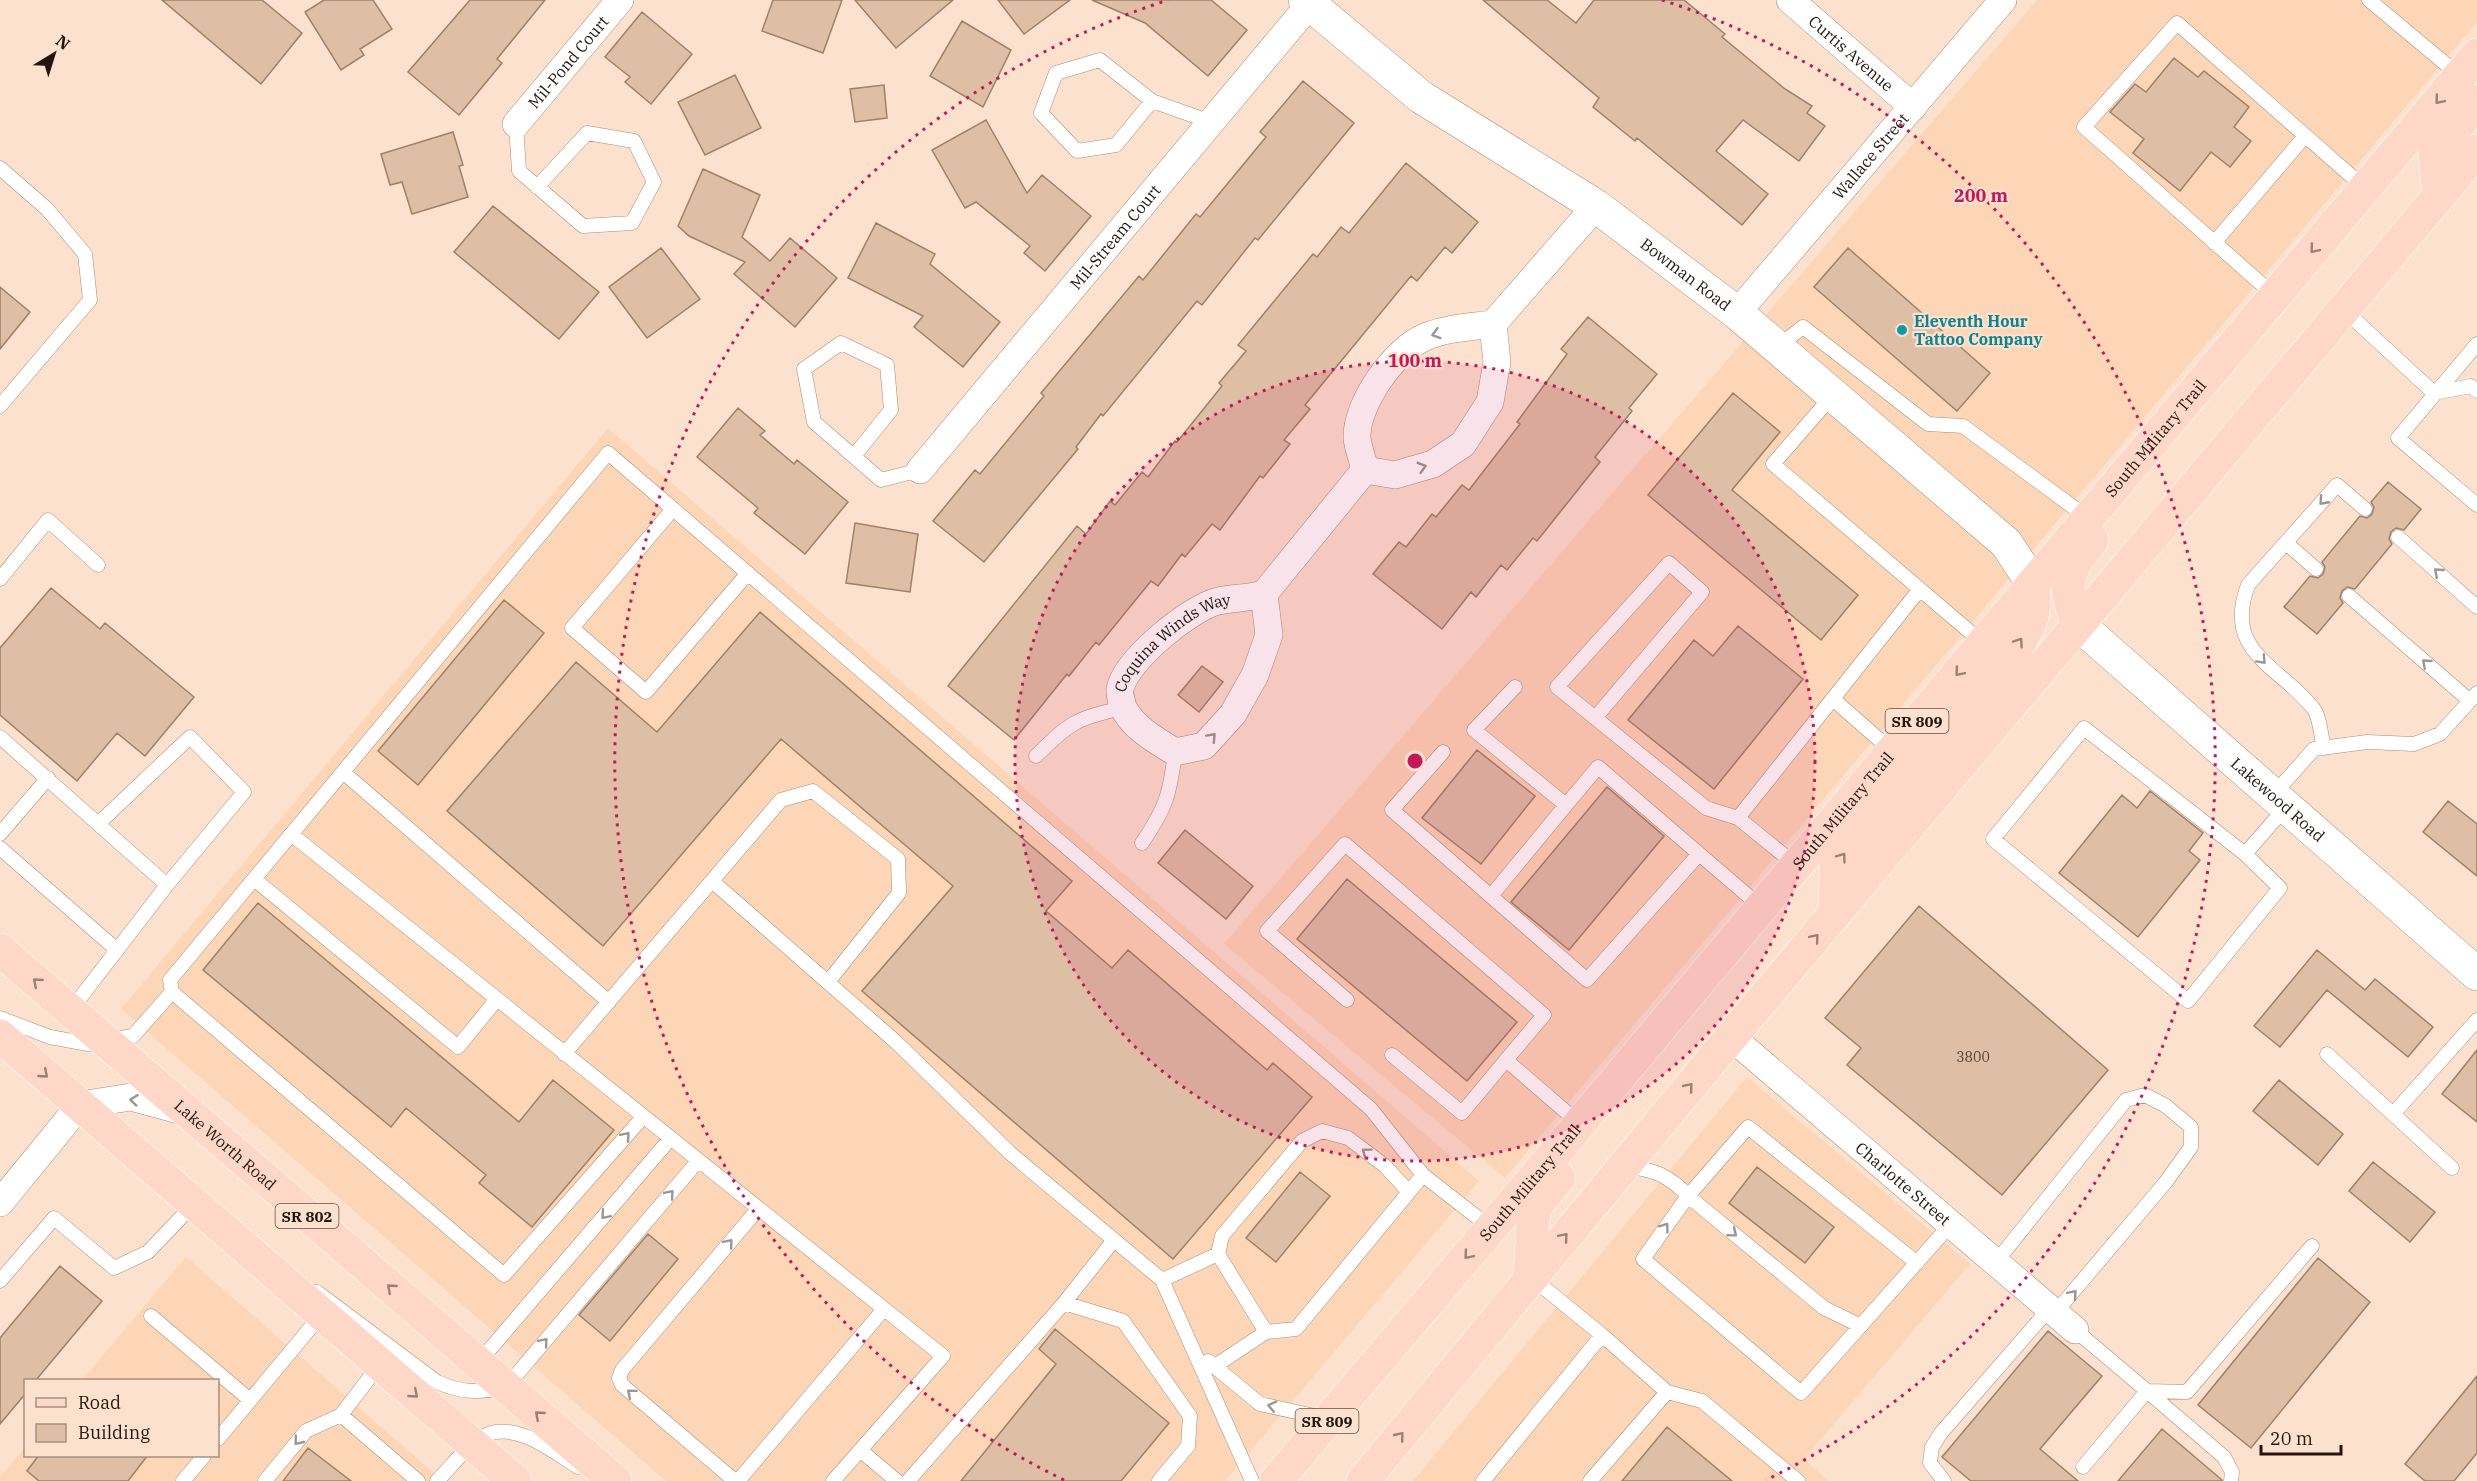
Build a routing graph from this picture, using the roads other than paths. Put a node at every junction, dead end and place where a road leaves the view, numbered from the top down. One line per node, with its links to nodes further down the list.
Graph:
1 (620, 0): 10 (street, Mil-Pond Court)
2 (1790, 0): 8 (street, Curtis Avenue)
3 (2003, 0): 8 (street, Wallace Street)
4 (2369, 0): 6 (lane)
5 (1308, 2): 9 (street, Mil-Stream Court); 17 (street, Bowman Road)
6 (2471, 77): 15 (main road, South Military Trail / SR 809, one-way to 15); 16 (main road)
7 (1152, 101): 7 (lane); 9 (lane)
8 (1913, 107): 21 (street, Wallace Street)
9 (1211, 122): 31 (street, Mil-Stream Court)
10 (516, 124): 14 (lane)
11 (2305, 136): 15 (lane); 18 (lane); 18 (lane)
12 (2477, 151): 16 (main road)
13 (0, 169): 29 (lane)
14 (537, 187): 14 (lane)
15 (2365, 188): 19 (main road, South Military Trail / SR 809, one-way to 19)
16 (2439, 196): 20 (main road)
17 (1596, 206): 21 (street, Bowman Road); 22 (street)
18 (2214, 243): 19 (lane)
19 (2275, 296): 23 (main road, South Military Trail / SR 809)
20 (2343, 309): 27 (lane); 48 (main road)
21 (1737, 314): 25 (street, Bowman Road)
22 (1493, 324): 32 (street, one-way to 32); 32 (street, one-way to 22)
23 (2250, 325): 36 (main road, South Military Trail / SR 809); 48 (main road)
24 (2477, 344): 27 (lane)
25 (1776, 347): 28 (street, Bowman Road); 36 (lane)
26 (2477, 392): 27 (lane)
27 (2434, 393): 33 (lane)
28 (1833, 395): 43 (street, Bowman Road); 44 (lane)
29 (0, 406)
30 (854, 456): 30 (lane); 31 (lane)
31 (920, 470)
32 (1365, 470): 45 (street)
33 (2477, 505)
34 (673, 509): 41 (lane); 41 (lane); 61 (lane)
35 (2365, 509): 38 (lane, one-way to 38)
36 (2088, 518): 43 (main road, South Military Trail / SR 809)
37 (2398, 537): 47 (lane, one-way to 37)
38 (2286, 543): 40 (lane); 56 (lane, one-way to 56)
39 (98, 565): 42 (lane)
40 (2316, 569)
41 (748, 573): 107 (lane)
42 (0, 579)
43 (2033, 584): 49 (main road, South Military Trail / SR 809); 79 (main road, one-way to 43)
44 (1920, 589): 49 (lane); 52 (lane)
45 (1264, 594): 53 (street, Coquina Winds Way); 58 (street, Coquina Winds Way, one-way to 45)
46 (2349, 596): 51 (lane, one-way to 46)
47 (2477, 607)
48 (2078, 624): 63 (street, Lakewood Road); 79 (main road)
49 (1983, 643): 57 (main road, South Military Trail / SR 809, one-way to 57)
50 (1515, 687): 64 (lane)
51 (2474, 697): 56 (lane)
52 (1833, 699): 57 (lane); 65 (lane)
53 (1123, 708): 58 (street, Coquina Winds Way); 60 (lane)
54 (1595, 718): 54 (lane); 65 (lane)
55 (0, 736): 62 (lane)
56 (2324, 748): 63 (lane)
57 (1892, 751): 73 (main road, South Military Trail / SR 809)
58 (1175, 752): 69 (lane)
59 (1443, 752): 77 (lane)
60 (1036, 756)
61 (343, 772): 68 (lane); 87 (lane)
62 (48, 778): 66 (lane); 67 (lane)
63 (2279, 801): 72 (lane); 82 (street, Lakewood Road)
64 (1566, 804): 71 (lane); 77 (lane)
65 (1738, 818): 73 (lane)
66 (99, 823): 76 (lane); 76 (lane)
67 (0, 834)
68 (291, 834): 74 (lane); 85 (lane)
69 (1142, 843)
70 (0, 848): 81 (lane)
71 (1699, 854): 77 (lane); 78 (lane)
72 (2245, 854): 72 (lane)
73 (1796, 866): 78 (main road, South Military Trail / SR 809)
74 (254, 879): 84 (lane); 85 (lane)
75 (712, 881): 83 (lane); 83 (lane); 87 (lane)
76 (167, 885): 81 (lane)
77 (1491, 896)
78 (1761, 907): 102 (main road, South Military Trail / SR 809); 121 (main road)
79 (1835, 914): 92 (main road, one-way to 79)
80 (0, 950): 88 (main road, Lake Worth Road / SR 802, one-way to 80)
81 (117, 950): 88 (lane)
82 (2477, 974)
83 (828, 982): 115 (lane)
84 (171, 992): 93 (lane); 101 (lane, one-way to 101)
85 (496, 999): 94 (lane)
86 (1347, 1000): 97 (lane)
87 (609, 1002): 94 (lane)
88 (70, 1011): 93 (main road, Lake Worth Road / SR 802)
89 (0, 1018): 93 (lane)
90 (2477, 1020): 100 (lane)
91 (0, 1036): 98 (main road, one-way to 98)
92 (1731, 1037): 105 (main road, one-way to 92); 113 (street, Charlotte Street)
93 (105, 1041): 99 (main road, Lake Worth Road / SR 802)
94 (564, 1054): 101 (lane)
95 (2327, 1054): 100 (lane)
96 (1392, 1055): 97 (lane)
97 (1506, 1060): 102 (lane)
98 (80, 1106): 99 (street, one-way to 98); 110 (street); 111 (main road)
99 (187, 1112): 133 (main road, Lake Worth Road / SR 802, one-way to 99)
100 (2394, 1113): 106 (lane)
101 (643, 1117): 103 (lane)
102 (1580, 1124): 114 (main road, South Military Trail / SR 809)
103 (670, 1139): 104 (lane); 133 (lane, one-way to 133)
104 (698, 1161): 112 (lane); 136 (lane, one-way to 104)
105 (1624, 1165): 109 (lane); 121 (main road, one-way to 105)
106 (2452, 1168)
107 (1423, 1174): 108 (lane); 114 (lane)
108 (1409, 1192): 118 (lane, one-way to 118); 130 (lane)
109 (1688, 1196): 120 (lane); 129 (lane, one-way to 129); 129 (lane, one-way to 109)
110 (0, 1203)
111 (194, 1204): 116 (main road); 123 (lane)
112 (758, 1209): 125 (lane); 154 (lane, one-way to 112)
113 (1951, 1224): 119 (street, Charlotte Street); 120 (lane)
114 (1491, 1228): 141 (main road, South Military Trail / SR 809, one-way to 141)
115 (1114, 1240): 122 (lane); 124 (lane)
116 (241, 1245): 126 (main road); 136 (lane)
117 (2312, 1246): 137 (lane)
118 (1218, 1254): 122 (lane); 130 (lane)
119 (1996, 1262): 128 (street, Charlotte Street); 128 (lane, one-way to 119)
120 (1917, 1263): 129 (lane)
121 (1530, 1277): 131 (lane); 161 (main road, one-way to 121)
122 (1162, 1280): 132 (lane)
123 (0, 1281)
124 (1064, 1303): 157 (lane); 158 (lane)
125 (884, 1309): 144 (lane); 154 (lane)
126 (322, 1314): 134 (main road); 139 (lane)
127 (151, 1316): 139 (lane)
128 (2060, 1317): 137 (lane); 165 (lane)
129 (1861, 1326)
130 (1266, 1332): 135 (lane)
131 (1602, 1335): 138 (lane); 162 (lane)
132 (1192, 1348): 135 (lane); 159 (lane)
133 (478, 1363): 136 (main road, Lake Worth Road / SR 802)
134 (380, 1364): 140 (lane); 143 (main road, one-way to 143)
135 (1215, 1366): 141 (lane, one-way to 135)
136 (506, 1387): 153 (main road, Lake Worth Road / SR 802, one-way to 136)
137 (2147, 1391): 146 (lane); 166 (lane)
138 (1667, 1392): 163 (lane); 164 (lane)
139 (250, 1400): 142 (lane)
140 (341, 1415): 148 (lane, one-way to 148); 149 (lane)
141 (1329, 1420): 160 (main road, South Military Trail / SR 809)
142 (219, 1438)
143 (473, 1444): 150 (lane); 151 (main road); 152 (lane)
144 (860, 1450): 155 (lane); 156 (lane)
145 (202, 1457): 147 (lane)
146 (2083, 1467)
147 (183, 1481)
148 (266, 1481)
149 (418, 1481)
150 (437, 1481)
151 (515, 1481)
152 (599, 1481)
153 (615, 1481)
154 (737, 1481)
155 (833, 1481)
156 (897, 1481)
157 (908, 1481)
158 (1159, 1481)
159 (1252, 1481)
160 (1276, 1481)
161 (1363, 1481)
162 (1483, 1481)
163 (1590, 1481)
164 (1798, 1481)
165 (1944, 1481)
166 (2231, 1481)

